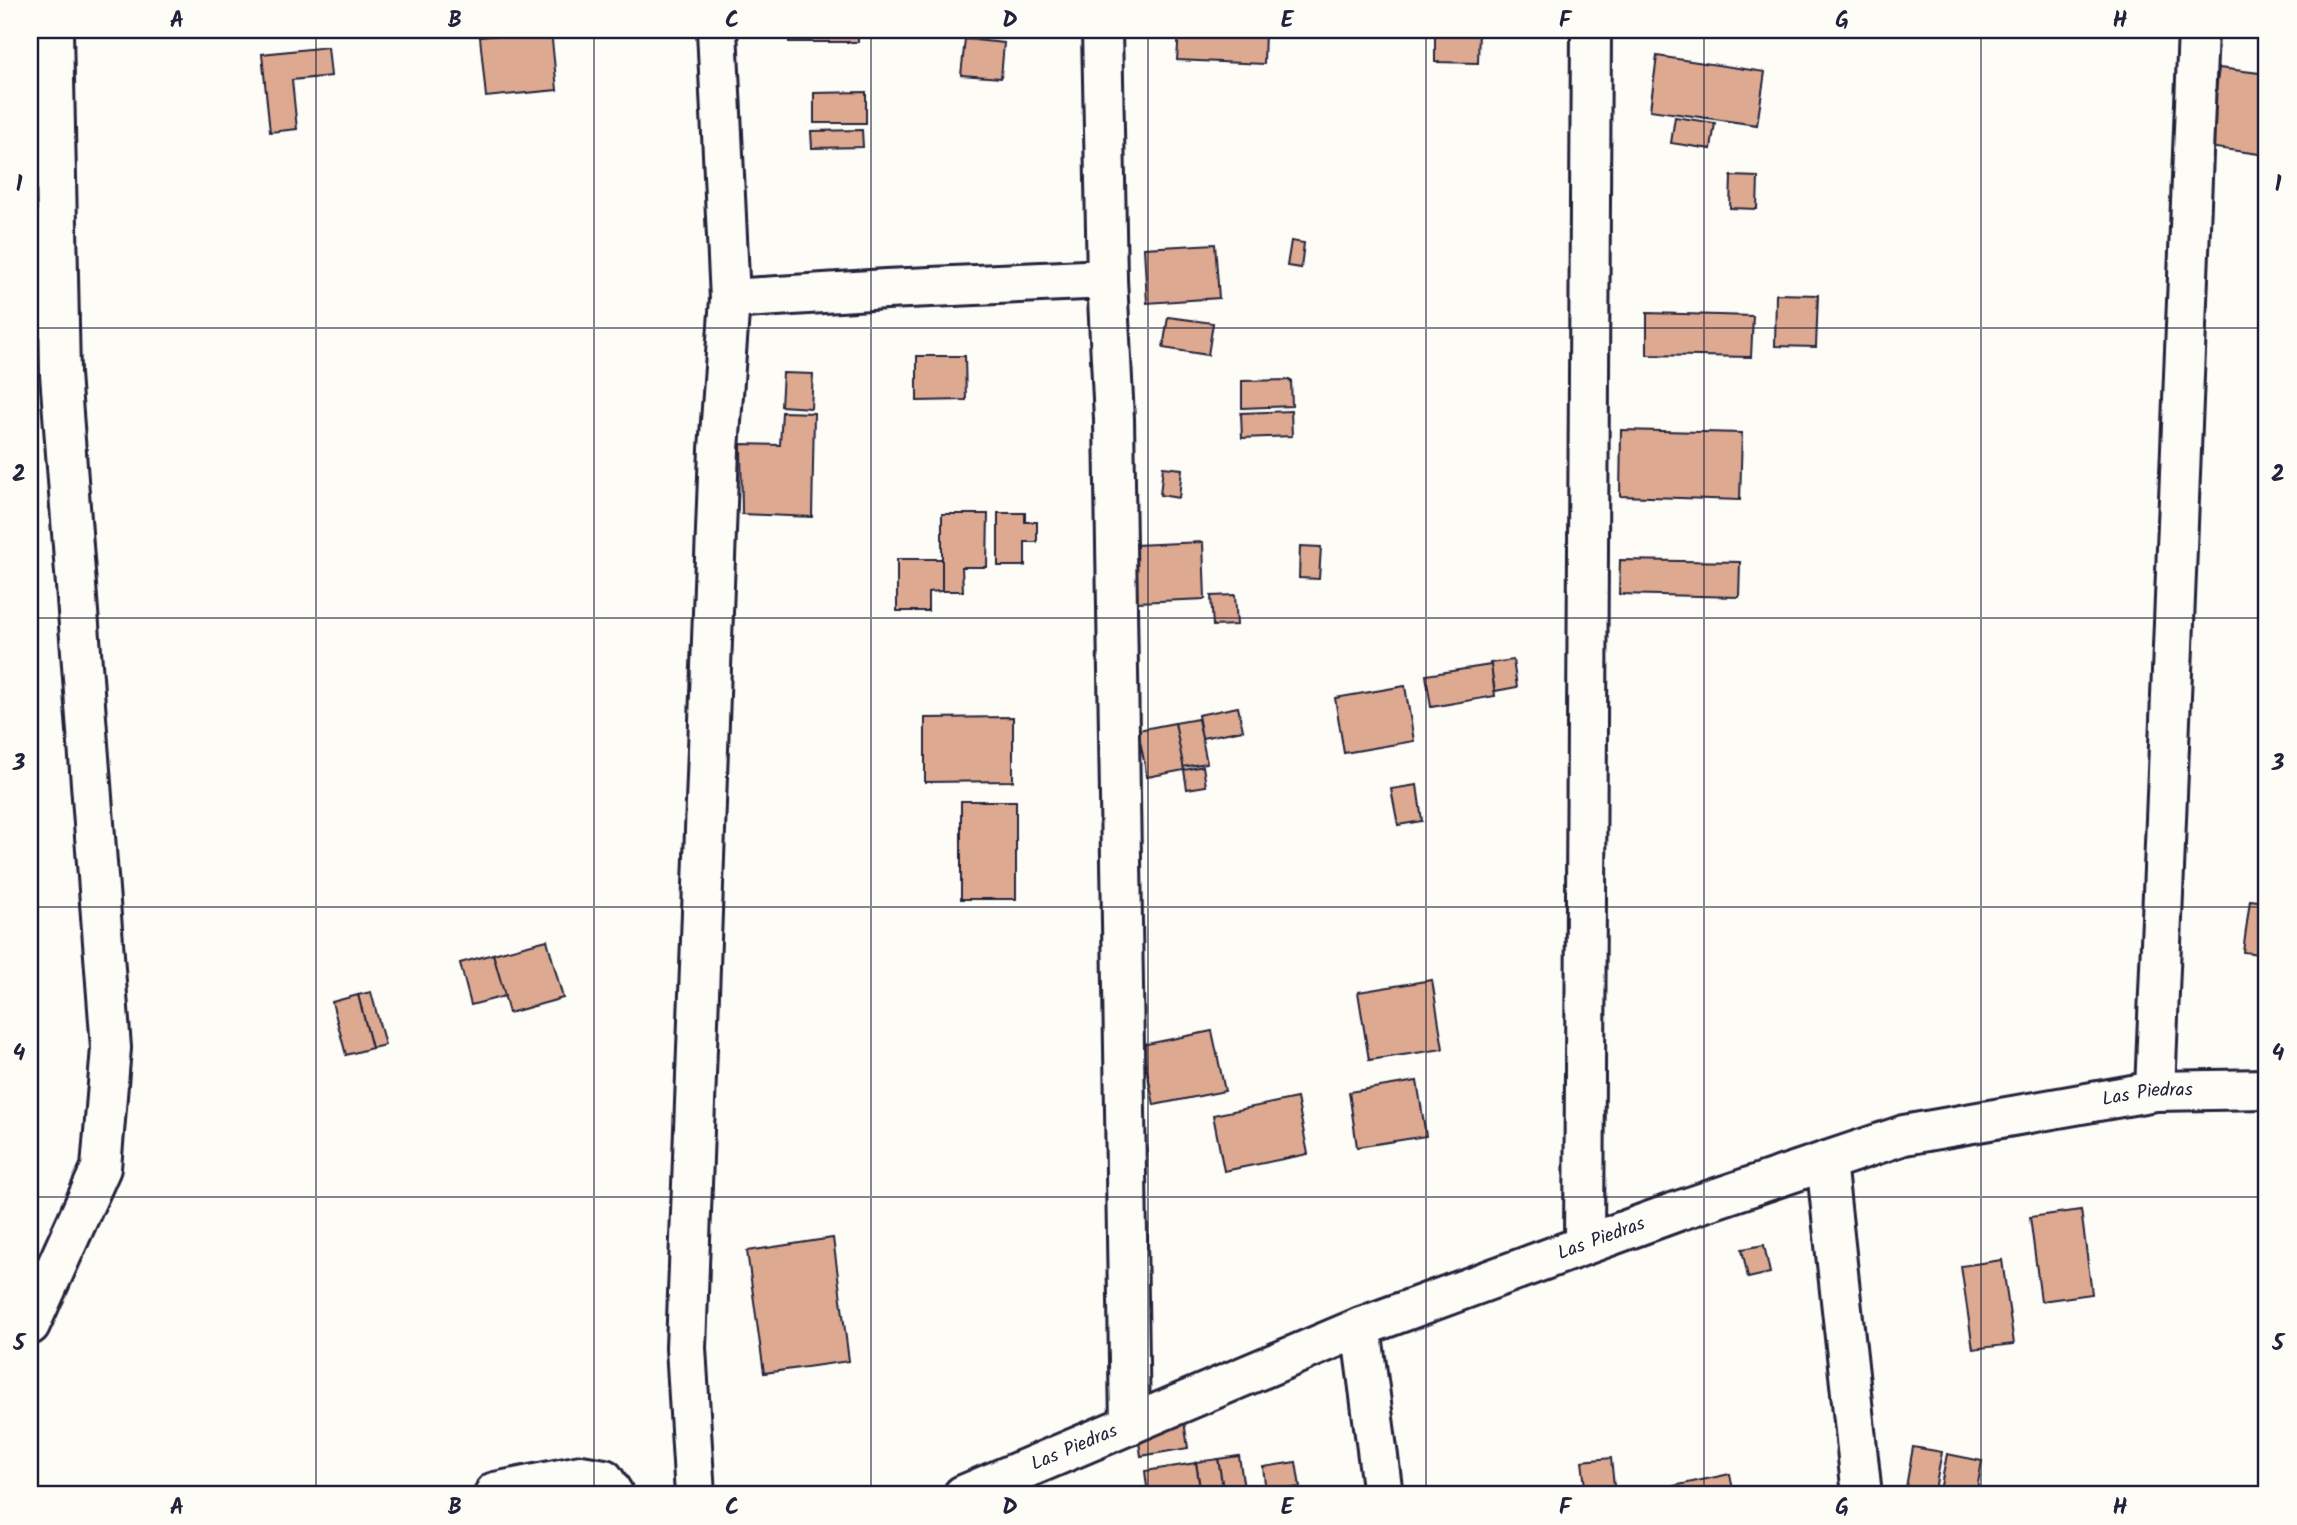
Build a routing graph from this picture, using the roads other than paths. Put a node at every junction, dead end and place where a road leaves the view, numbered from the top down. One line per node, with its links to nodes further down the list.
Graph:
1 (53, 30): 12 (street)
2 (717, 30): 7 (street)
3 (1102, 30): 6 (street)
4 (1591, 30): 11 (street)
5 (2198, 30): 9 (street)
6 (1107, 279): 7 (street); 14 (street)
7 (730, 299): 17 (street)
8 (2267, 1088): 9 (street, Las Piedras)
9 (2155, 1091): 10 (street, Las Piedras)
10 (1826, 1161): 11 (street, Las Piedras); 20 (street)
11 (1584, 1245): 13 (street, Las Piedras)
12 (30, 1325)
13 (1361, 1327): 14 (street, Las Piedras); 19 (street)
14 (1130, 1425): 18 (street, Las Piedras)
15 (494, 1495): 16 (street)
16 (614, 1495)
17 (695, 1495)
18 (963, 1495)
19 (1383, 1495)
20 (1862, 1495)

